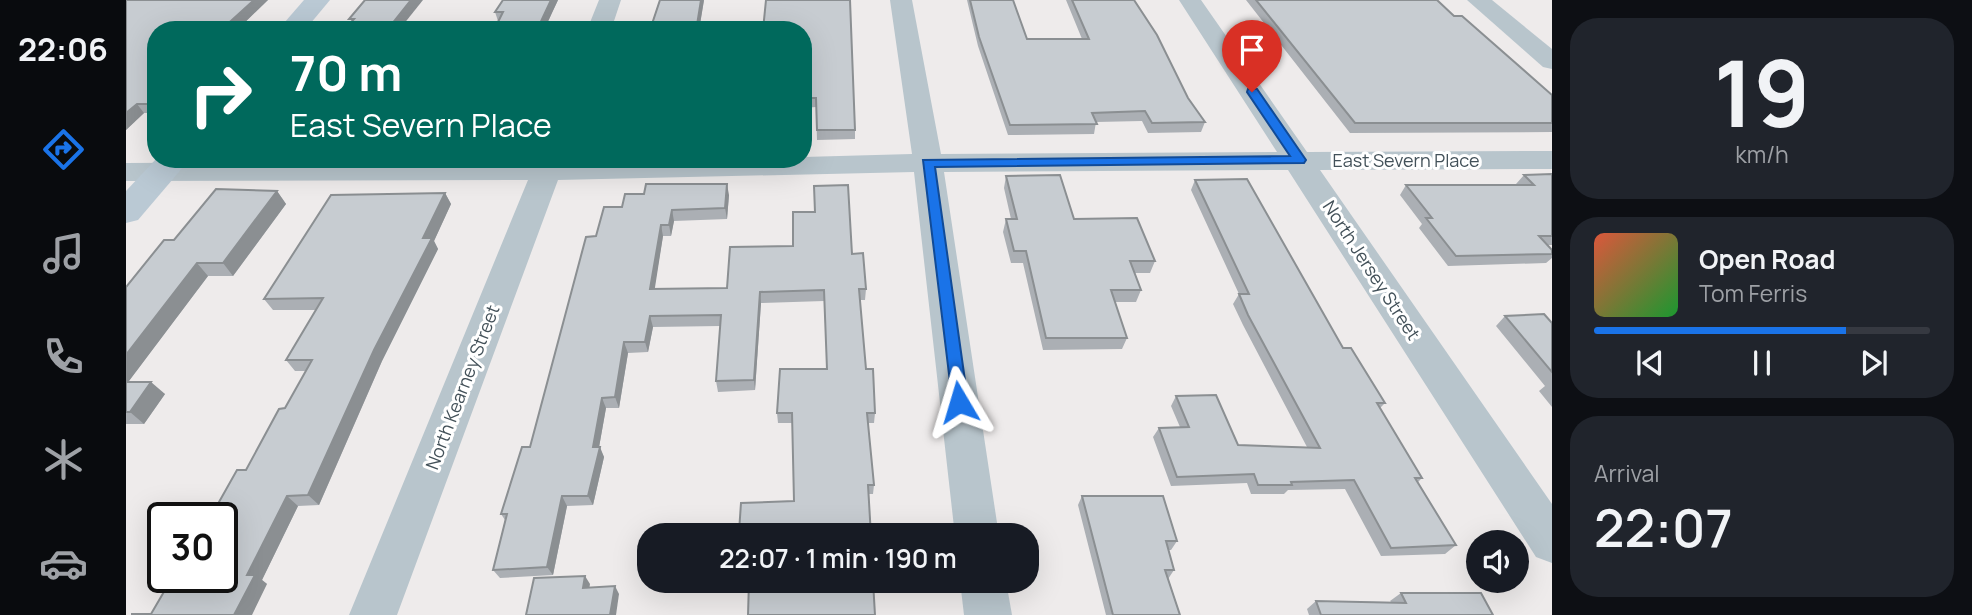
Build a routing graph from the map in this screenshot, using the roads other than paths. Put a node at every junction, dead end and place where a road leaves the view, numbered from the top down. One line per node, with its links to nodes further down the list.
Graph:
1 (318, 0): 6 (street)
2 (610, 0): 7 (street)
3 (901, 0): 11 (street)
4 (1190, 0): 9 (street, North Jersey Street)
5 (1478, 0): 8 (street)
6 (299, 21)
7 (602, 21)
8 (1552, 62)
9 (1299, 160): 10 (street, East Severn Place); 11 (street, East Severn Place); 19 (street, North Jersey Street)
10 (1552, 160)
11 (928, 163): 12 (street, East Severn Place); 18 (street)
12 (812, 164)
13 (150, 168): 16 (street, East Severn Place)
14 (165, 168): 17 (street)
15 (548, 168): 21 (street, North Kearney Street)
16 (126, 172)
17 (126, 212)
18 (975, 523)
19 (1552, 542)
20 (985, 593): 22 (street)
21 (373, 615)
22 (988, 615)

